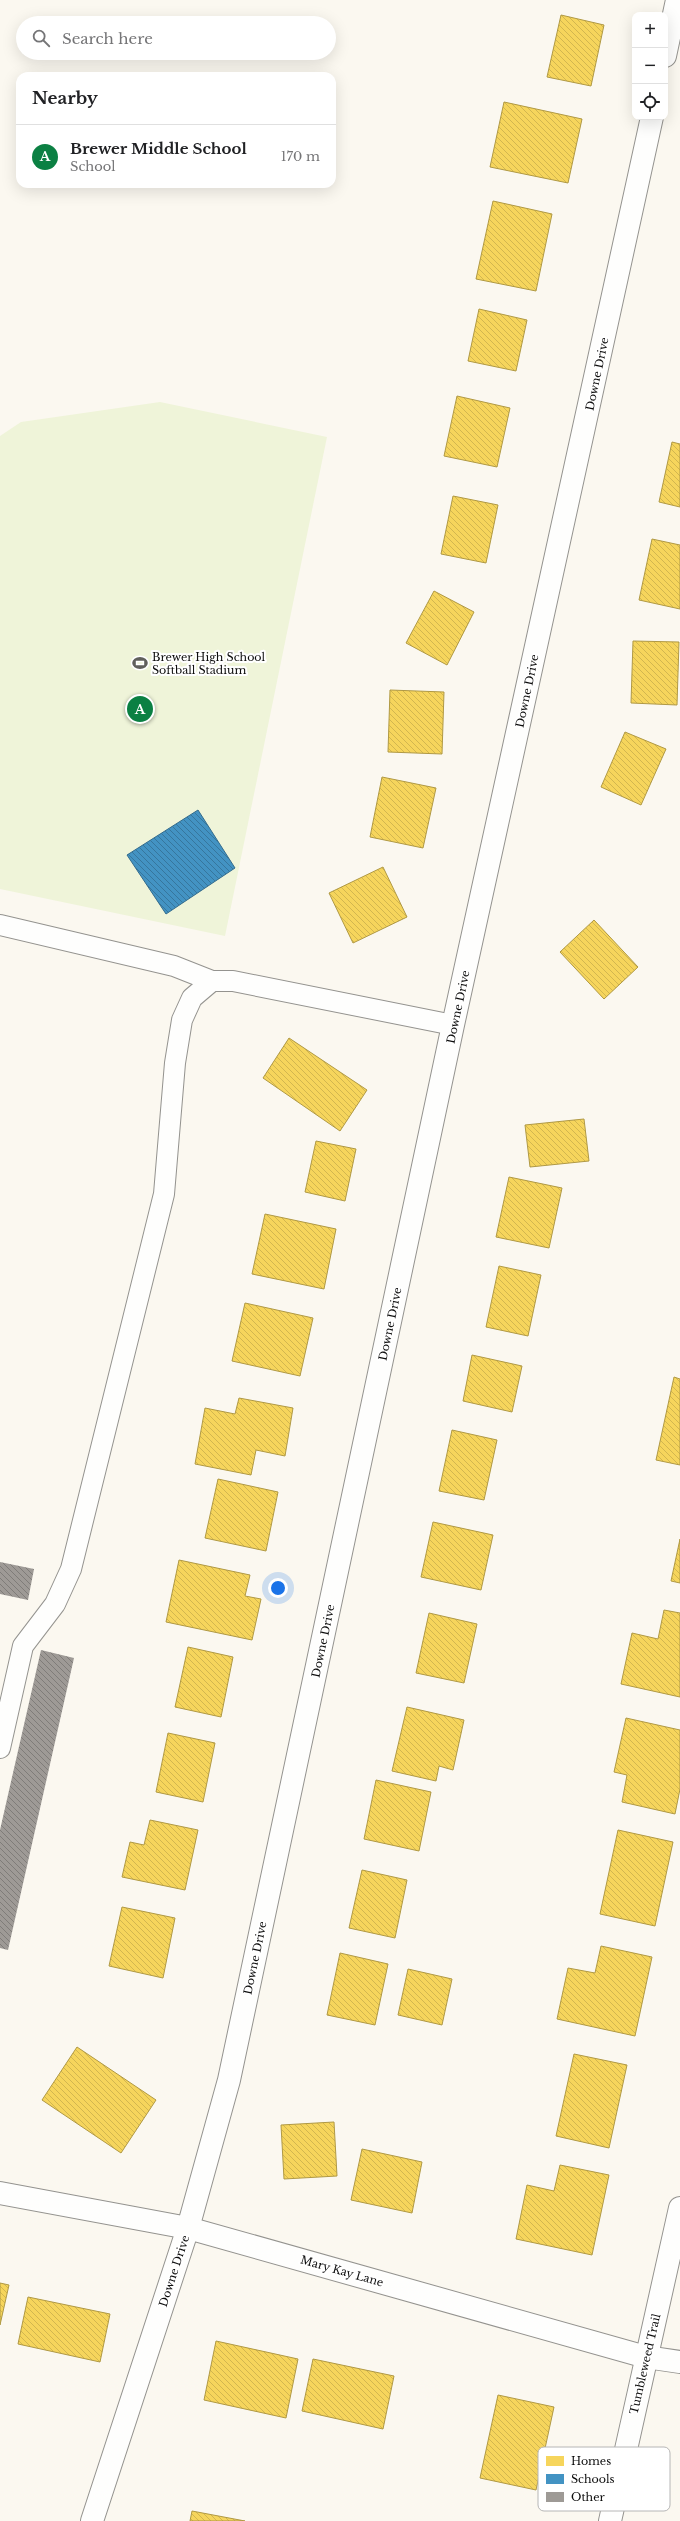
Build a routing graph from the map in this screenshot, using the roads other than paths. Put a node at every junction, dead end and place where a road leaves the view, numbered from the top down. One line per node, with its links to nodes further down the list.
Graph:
1 (677, 0): 2 (street)
2 (667, 48)
3 (651, 120): 6 (street, Downe Drive)
4 (0, 925): 5 (lane)
5 (212, 981): 6 (lane); 7 (lane)
6 (454, 1025): 10 (street, Downe Drive)
7 (0, 1748)
8 (0, 2192): 10 (street, Mary Kay Lane)
9 (680, 2208): 11 (street, Tumbleweed Trail)
10 (188, 2228): 11 (street, Mary Kay Lane); 15 (street, Downe Drive)
11 (646, 2357): 12 (street, Mary Kay Lane); 13 (street, Tumbleweed Trail)
12 (680, 2362)
13 (626, 2447)
14 (612, 2511): 16 (street, Tumbleweed Trail)
15 (92, 2521)
16 (610, 2521)

